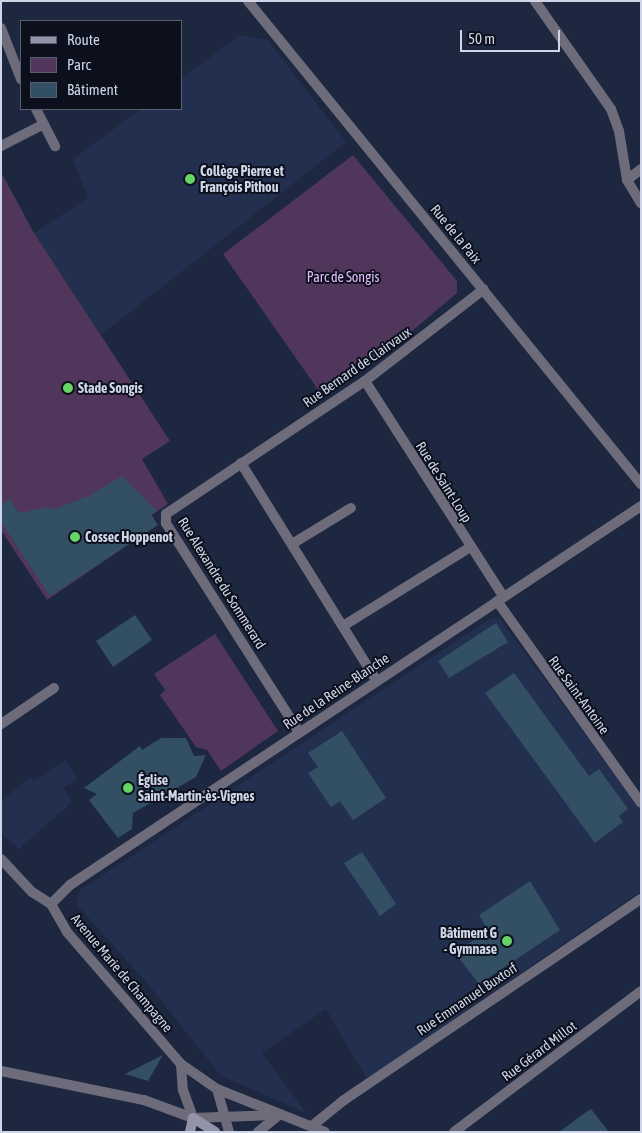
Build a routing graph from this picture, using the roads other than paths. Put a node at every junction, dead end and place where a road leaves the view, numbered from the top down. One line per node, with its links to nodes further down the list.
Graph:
1 (248, 1): 12 (street, Rue de la Paix)
2 (535, 1): 10 (street)
3 (1, 28): 4 (street)
4 (20, 77)
5 (37, 110): 6 (street)
6 (44, 124): 7 (street); 8 (street)
7 (1, 146)
8 (55, 146)
9 (641, 169): 10 (street)
10 (626, 180): 11 (street)
11 (641, 203)
12 (484, 290): 13 (street, Rue Bernard de Clairvaux); 15 (street, Rue de la Paix)
13 (365, 381): 14 (street, Rue Bernard de Clairvaux); 19 (street, Rue de Saint-Loup)
14 (241, 463): 18 (street); 25 (street, Rue Alexandre du Sommerard)
15 (641, 484)
16 (641, 506): 20 (street, Rue de la Reine-Blanche)
17 (351, 508): 18 (street)
18 (292, 544): 21 (street)
19 (470, 548): 20 (street, Rue de Saint-Loup); 21 (street)
20 (500, 598): 22 (street, Rue de la Reine-Blanche); 26 (street, Rue Saint-Antoine)
21 (343, 626): 22 (street)
22 (376, 680): 25 (street, Rue de la Reine-Blanche)
23 (54, 688): 24 (street)
24 (1, 724)
25 (299, 732): 29 (street, Rue de la Reine-Blanche)
26 (641, 803)
27 (1, 859): 29 (street, Avenue Marie de Champagne)
28 (641, 898): 37 (street, Rue Emmanuel Buxtorf)
29 (51, 904): 31 (street, Avenue Marie de Champagne)
30 (641, 991): 43 (street, Rue Gérard Millot)
31 (181, 1064): 33 (street, Avenue Marie de Champagne); 35 (street)
32 (1, 1071): 35 (street)
33 (218, 1089): 34 (street, Avenue Marie de Champagne); 36 (street)
34 (279, 1115): 36 (street); 37 (street, Avenue Marie de Champagne); 41 (street)
35 (192, 1118): 36 (street); 38 (main road); 39 (main road)
36 (229, 1120): 40 (street)
37 (312, 1126): 42 (street, Avenue Marie de Champagne)
38 (190, 1132)
39 (215, 1132)
40 (229, 1132)
41 (258, 1132)
42 (325, 1132)
43 (454, 1132)

